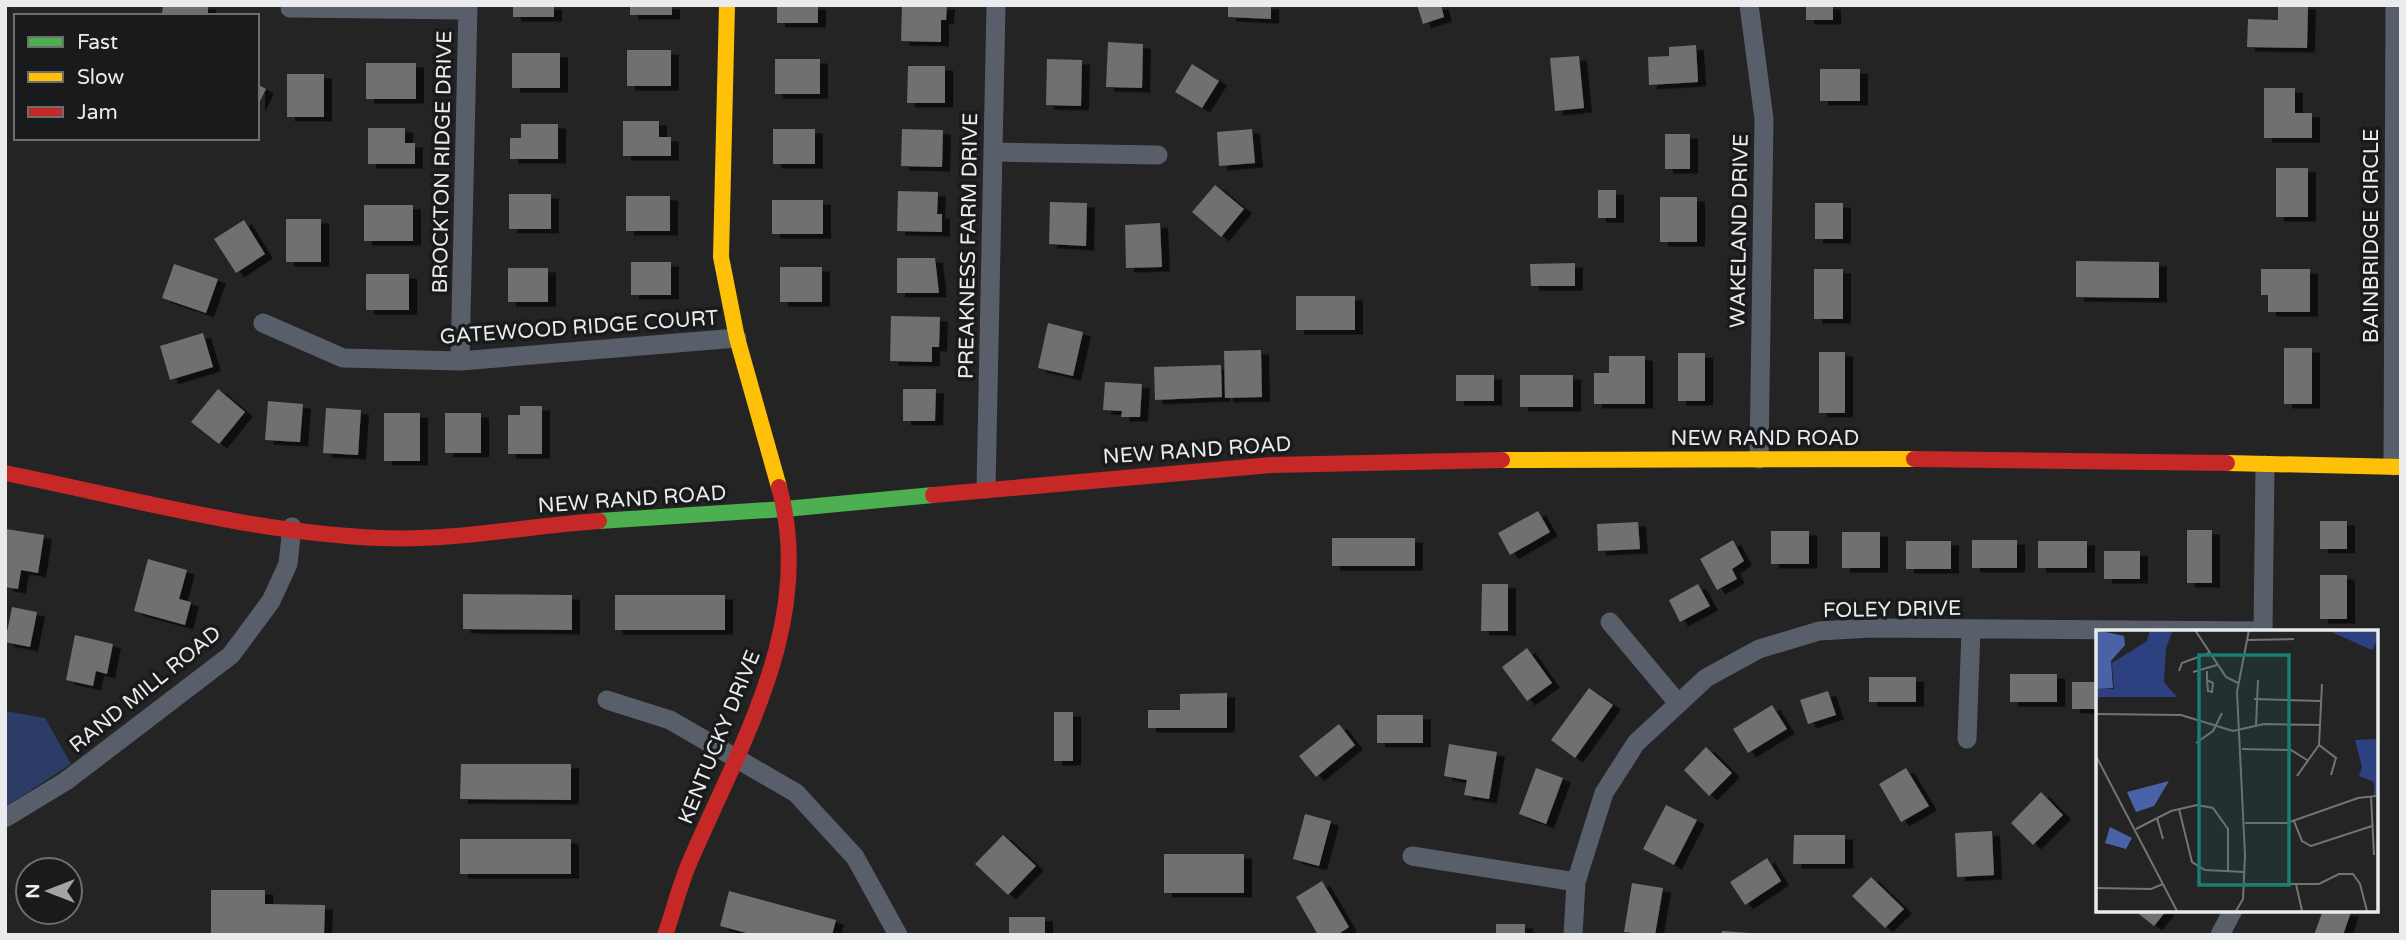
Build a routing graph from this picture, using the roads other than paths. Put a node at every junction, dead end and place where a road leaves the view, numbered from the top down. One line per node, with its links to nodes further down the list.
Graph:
1 (727, 5): 10 (street, KENTUCKY DRIVE)
2 (996, 5): 7 (street, PREAKNESS FARM DRIVE)
3 (1749, 5): 12 (street, WAKELAND DRIVE)
4 (2395, 5): 14 (street, BAINBRIDGE CIRCLE)
5 (290, 8): 6 (street)
6 (468, 8): 11 (street, BROCKTON RIDGE DRIVE)
7 (993, 152): 8 (street); 16 (street, PREAKNESS FARM DRIVE)
8 (1158, 155)
9 (263, 323): 11 (street, GATEWOOD RIDGE COURT)
10 (737, 338): 11 (street, GATEWOOD RIDGE COURT); 17 (street, KENTUCKY DRIVE)
11 (460, 361)
12 (1759, 459): 13 (street, NEW RAND ROAD); 16 (street, NEW RAND ROAD)
13 (2265, 465): 14 (street, NEW RAND ROAD); 22 (street)
14 (2397, 466)
15 (5, 473): 18 (street, NEW RAND ROAD)
16 (986, 489): 17 (street, NEW RAND ROAD)
17 (785, 509): 18 (street, NEW RAND ROAD); 26 (street, KENTUCKY DRIVE)
18 (292, 527): 27 (street, RAND MILL ROAD)
19 (1610, 622): 24 (street)
20 (1971, 630): 21 (street, FOLEY DRIVE); 24 (street, FOLEY DRIVE); 25 (street)
21 (2096, 630)
22 (2263, 630)
23 (607, 700): 26 (street)
24 (1677, 702): 29 (street, FOLEY DRIVE)
25 (1967, 739)
26 (737, 761): 31 (street, KENTUCKY DRIVE); 32 (street)
27 (5, 818)
28 (1412, 856): 29 (street)
29 (1576, 881): 33 (street, FOLEY DRIVE)
30 (2233, 912): 34 (street)
31 (665, 935)
32 (898, 935)
33 (1573, 935)
34 (2220, 935)

